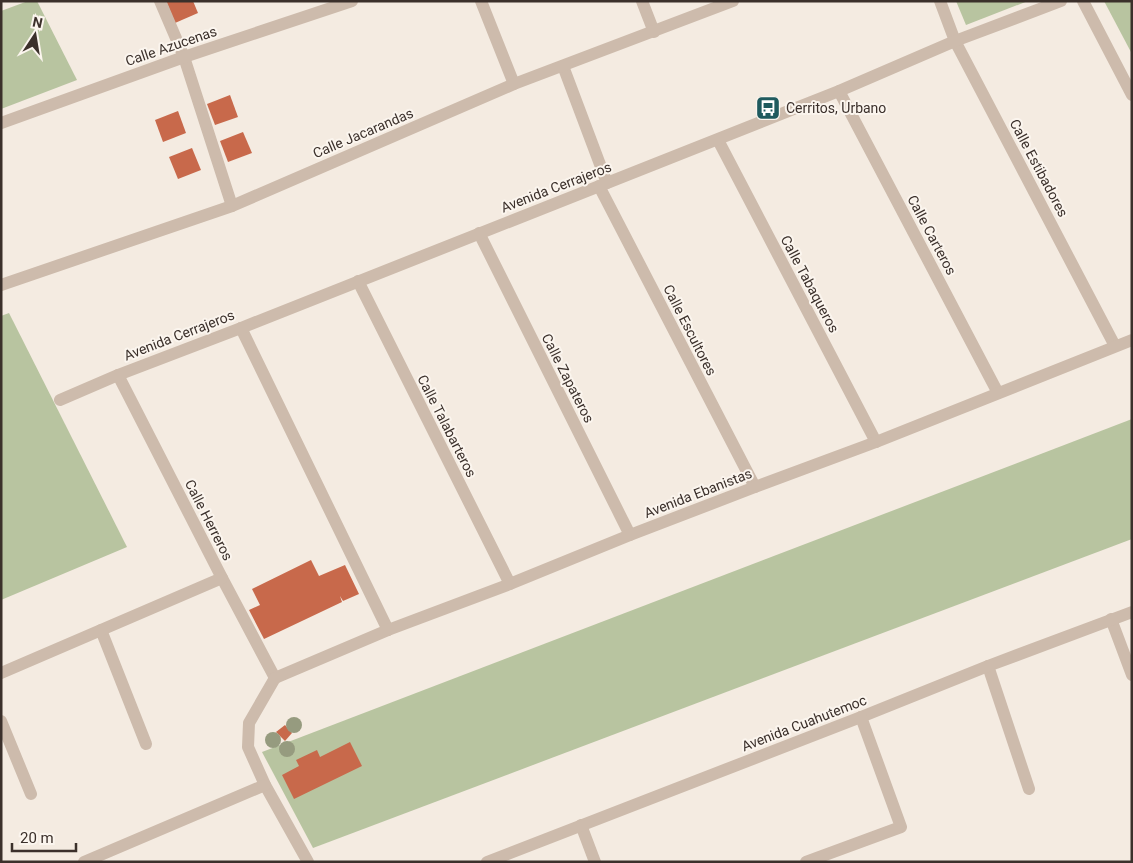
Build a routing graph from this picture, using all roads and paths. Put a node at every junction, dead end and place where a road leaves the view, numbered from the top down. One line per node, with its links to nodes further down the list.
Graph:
1 (160, 1): 11 (street)
2 (352, 1): 11 (street, Calle Azucenas)
3 (481, 1): 13 (street)
4 (642, 1): 9 (street)
5 (733, 1): 9 (street, Calle Jacarandas)
6 (940, 1): 10 (street, Calle Estibadores)
7 (1061, 1): 10 (street, Avenida Cerrajeros)
8 (1083, 1): 15 (street)
9 (654, 32): 12 (street, Calle Jacarandas)
10 (955, 41): 14 (street, Avenida Cerrajeros); 25 (street, Calle Estibadores)
11 (184, 56): 16 (street, Calle Azucenas); 19 (street)
12 (563, 66): 13 (street, Calle Jacarandas); 18 (street, Calle Escultores)
13 (514, 84): 19 (street, Calle Jacarandas)
14 (840, 91): 17 (street, Avenida Cerrajeros); 27 (street, Calle Carteros)
15 (1132, 95)
16 (1, 123)
17 (718, 140): 18 (street, Avenida Cerrajeros); 29 (street, Calle Tabaqueros)
18 (603, 185): 20 (street, Avenida Cerrajeros); 30 (street, Calle Escultores)
19 (232, 206): 22 (street, Calle Jacarandas)
20 (479, 234): 21 (street, Avenida Cerrajeros); 31 (street, Calle Zapateros)
21 (358, 282): 23 (street, Avenida Cerrajeros); 33 (street, Calle Talabarteros)
22 (1, 285)
23 (241, 328): 26 (street, Avenida Cerrajeros); 37 (street)
24 (1132, 340): 25 (street, Avenida Ebanistas)
25 (1115, 346): 27 (street, Avenida Ebanistas)
26 (118, 375): 28 (street, Avenida Cerrajeros); 32 (street, Calle Herreros)
27 (998, 393): 29 (street, Avenida Ebanistas)
28 (60, 400)
29 (876, 442): 30 (street, Avenida Ebanistas)
30 (754, 487): 31 (street, Avenida Ebanistas)
31 (630, 535): 33 (street, Avenida Ebanistas)
32 (222, 578): 36 (street); 41 (street, Calle Herreros)
33 (510, 584): 37 (street, Avenida Ebanistas)
34 (1132, 612): 35 (street, Avenida Cuahutemoc)
35 (1111, 619): 38 (street, Avenida Cuahutemoc); 40 (street)
36 (101, 630): 39 (street); 44 (street)
37 (388, 630): 41 (street, Avenida Ebanistas)
38 (988, 666): 42 (street, Avenida Cuahutemoc); 46 (street)
39 (1, 673)
40 (1132, 675)
41 (275, 678): 45 (street)
42 (861, 717): 48 (street, Avenida Cuahutemoc); 53 (street)
43 (1, 721): 47 (street)
44 (146, 744)
45 (265, 785): 49 (street); 50 (street)
46 (1029, 789)
47 (31, 794)
48 (581, 825): 51 (street, Avenida Cuahutemoc); 52 (street)
49 (84, 862)
50 (308, 862)
51 (487, 862)
52 (595, 862)
53 (806, 862)

